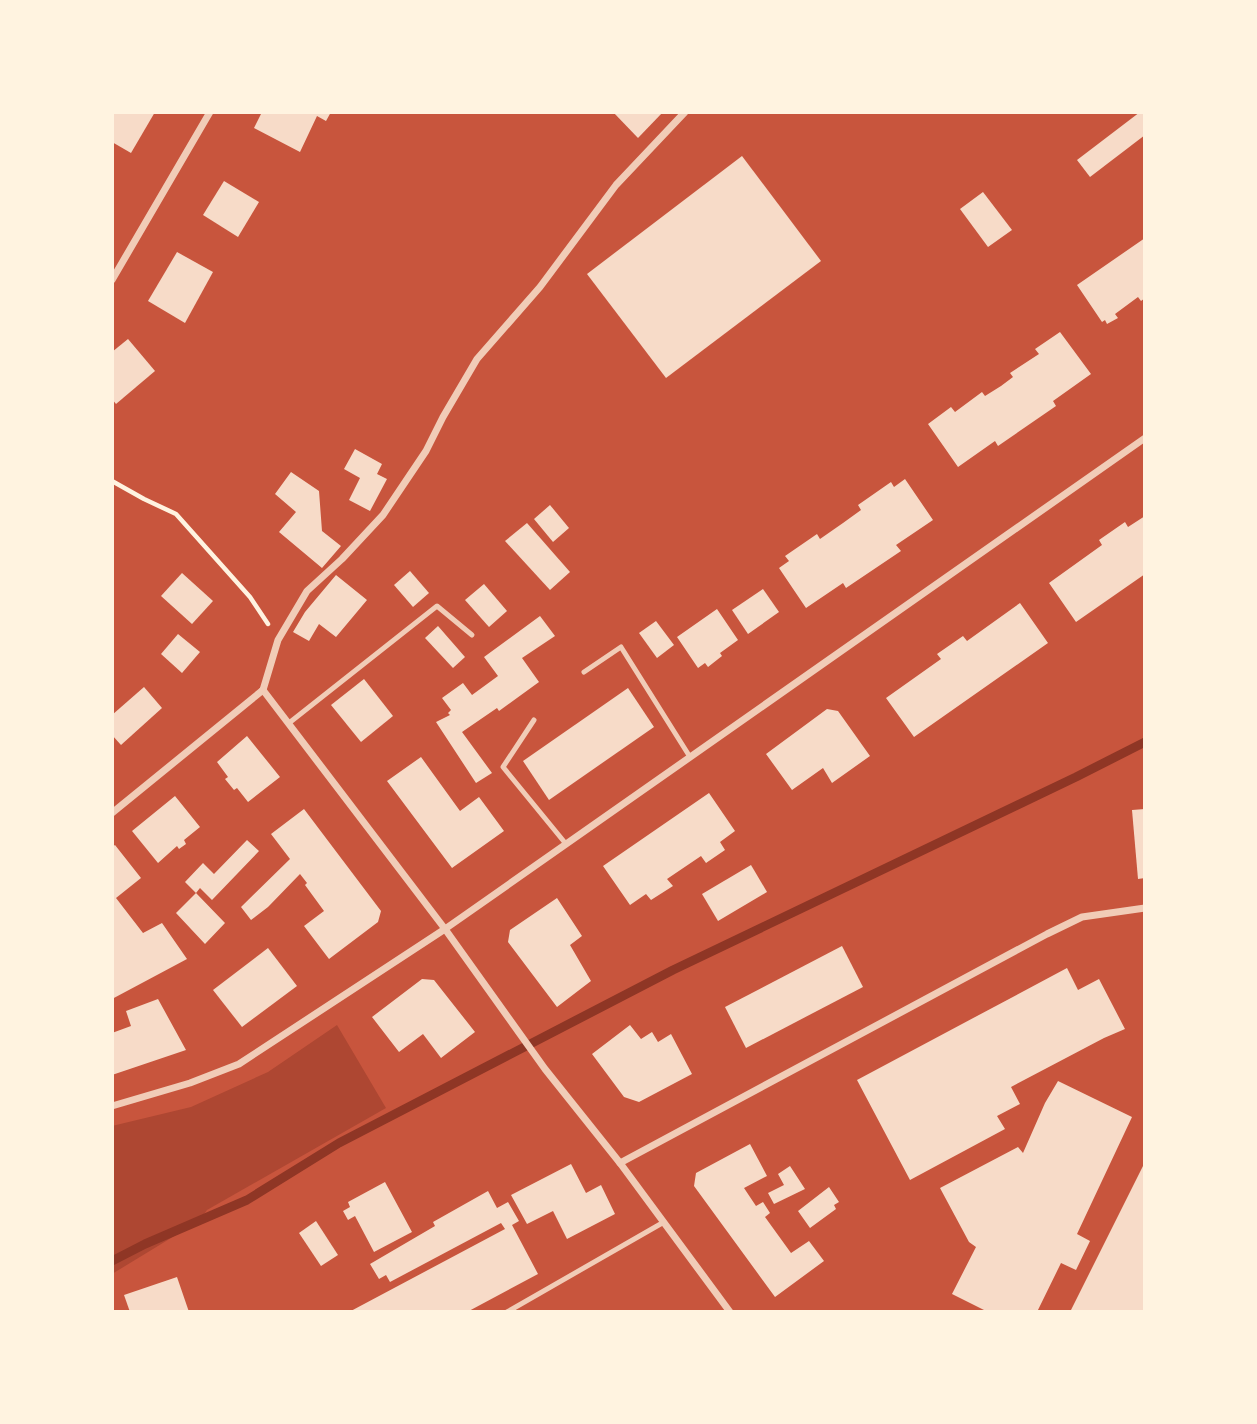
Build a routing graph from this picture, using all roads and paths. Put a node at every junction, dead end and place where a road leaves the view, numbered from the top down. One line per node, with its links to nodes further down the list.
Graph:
1 (210, 112): 3 (street)
2 (685, 112): 7 (street)
3 (112, 280)
4 (1145, 438): 12 (street)
5 (112, 481): 7 (path)
6 (472, 635): 11 (lane)
7 (278, 640): 9 (street)
8 (584, 672): 12 (lane)
9 (263, 690): 11 (street); 13 (street)
10 (534, 720): 14 (lane)
11 (289, 723): 16 (street)
12 (690, 757): 14 (street)
13 (112, 813)
14 (566, 844): 16 (street)
15 (1145, 908): 18 (street)
16 (445, 929): 17 (street); 18 (street)
17 (112, 1106)
18 (620, 1163): 19 (street)
19 (664, 1222): 20 (lane); 21 (street)
20 (507, 1312)
21 (730, 1312)

